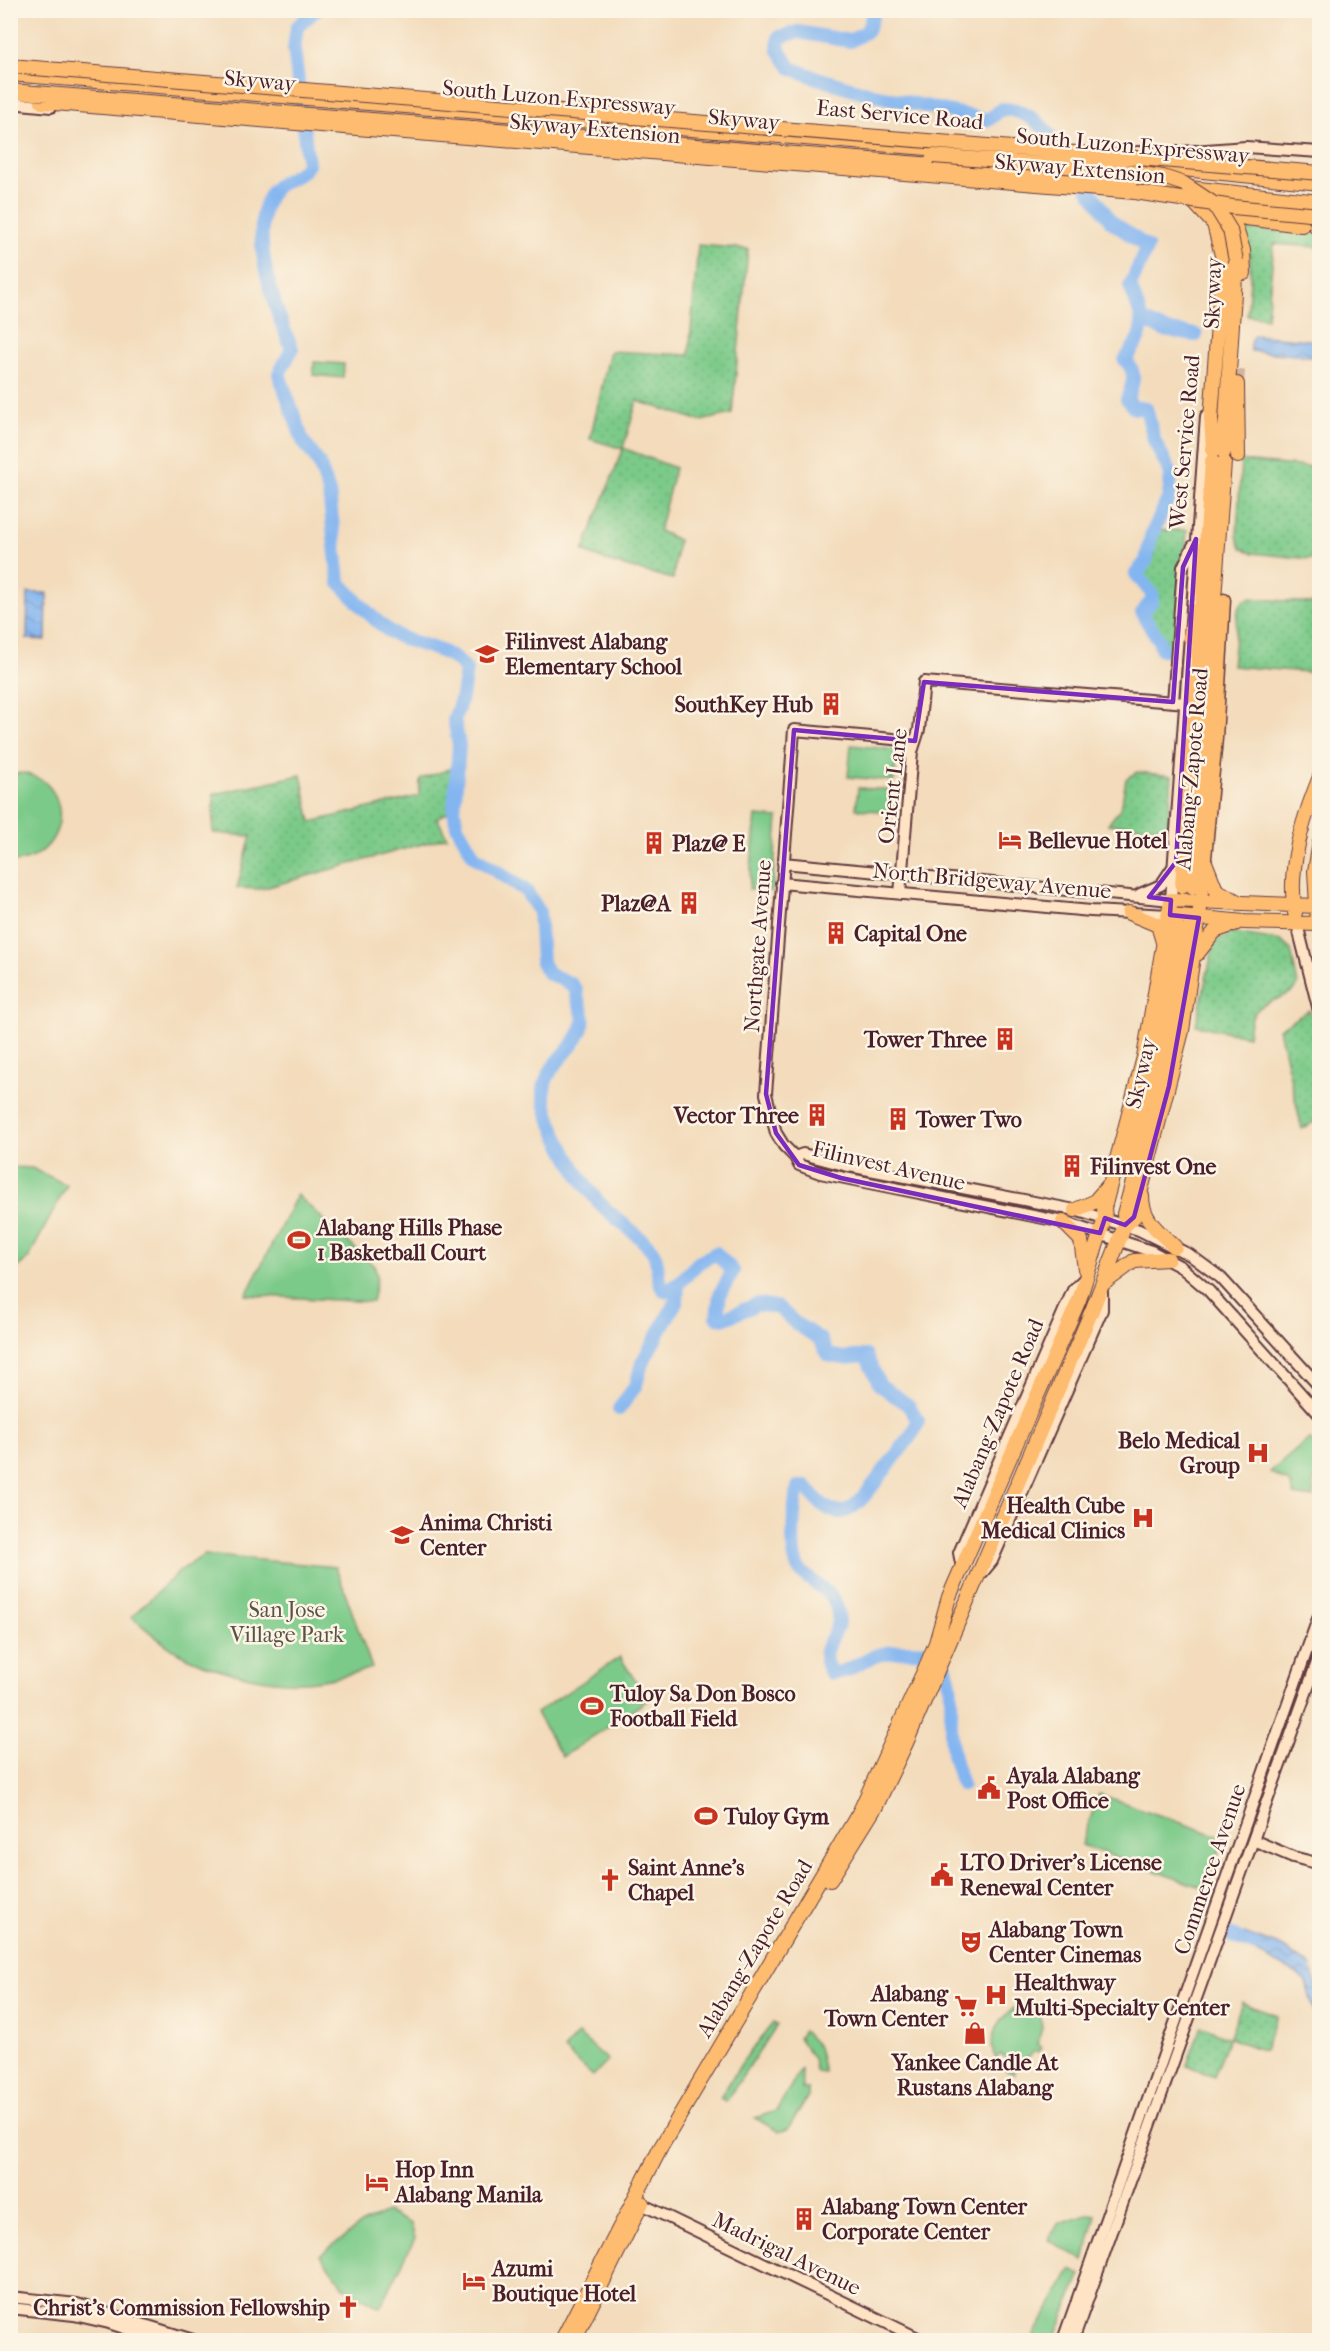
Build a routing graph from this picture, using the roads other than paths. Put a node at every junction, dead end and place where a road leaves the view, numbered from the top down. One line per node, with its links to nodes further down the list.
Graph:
1 (10, 61): 6 (main road, East Service Road)
2 (10, 66): 12 (highway, Skyway Extension, bridge)
3 (10, 74): 6 (highway, South Luzon Expressway)
4 (10, 80): 21 (highway, Skyway, bridge)
5 (10, 88): 8 (highway, South Luzon Expressway); 21 (highway, Skyway, bridge)
6 (299, 91): 9 (main road, East Service Road); 10 (highway, South Luzon Expressway)
7 (10, 101): 8 (main road, West Service Road); 18 (highway, Skyway Extension, bridge)
8 (302, 120): 13 (highway, South Luzon Expressway); 23 (main road, West Service Road)
9 (1320, 152)
10 (1163, 167): 11 (highway); 14 (highway, South Luzon Expressway)
11 (1320, 168)
12 (1320, 173)
13 (1157, 183): 15 (highway); 16 (highway, South Luzon Expressway)
14 (1320, 183)
15 (1188, 196): 17 (highway); 22 (highway)
16 (1320, 202)
17 (1231, 214): 18 (highway); 19 (highway)
18 (1314, 223)
19 (1238, 369)
20 (1237, 384): 22 (highway)
21 (1222, 419): 22 (highway, Skyway)
22 (1222, 456): 24 (highway, Skyway)
23 (1196, 539): 26 (main road, West Service Road); 27 (main road)
24 (1212, 566): 25 (highway); 26 (highway); 37 (highway, Skyway)
25 (1224, 600): 33 (main road, Alabang-Zapote Road)
26 (1190, 637): 28 (main road, West Service Road)
27 (1173, 702): 28 (main road); 29 (main road, Orient Lane)
28 (1186, 703): 32 (main road, West Service Road)
29 (915, 741): 34 (main road, Northgate Avenue); 35 (main road, Orient Lane)
30 (1320, 777): 43 (highway)
31 (1320, 843): 44 (highway)
32 (1176, 862): 39 (main road); 40 (main road, West Service Road)
33 (1205, 862): 41 (main road, Alabang-Zapote Road); 42 (highway)
34 (783, 863): 35 (main road, North Bridgeway Avenue); 36 (main road, Northgate Avenue)
35 (902, 874): 38 (main road, Orient Lane); 39 (main road, North Bridgeway Avenue)
36 (781, 883): 38 (main road, North Bridgeway Avenue); 54 (main road, Northgate Avenue)
37 (1188, 887)
38 (900, 894): 45 (main road, North Bridgeway Avenue)
39 (1134, 895): 40 (main road, North Bridgeway Avenue)
40 (1171, 900): 41 (highway, North Bridgeway Avenue); 46 (highway, Alabang-Zapote Road)
41 (1201, 902): 42 (highway, North Bridgeway Avenue); 47 (highway, Alabang-Zapote Road)
42 (1245, 905): 43 (highway, North Bridgeway Avenue)
43 (1294, 905): 44 (highway, North Bridgeway Avenue); 49 (highway)
44 (1318, 906): 50 (highway)
45 (1130, 913): 46 (main road, North Bridgeway Avenue); 51 (highway)
46 (1170, 915): 47 (highway, North Bridgeway Avenue); 51 (highway, Alabang-Zapote Road)
47 (1199, 918): 48 (highway, North Bridgeway Avenue); 52 (highway, Alabang-Zapote Road)
48 (1245, 922): 49 (highway, North Bridgeway Avenue); 52 (highway)
49 (1297, 924): 50 (highway, North Bridgeway Avenue); 53 (main road)
50 (1319, 927)
51 (1164, 949): 55 (highway, Alabang-Zapote Road)
52 (1195, 959): 56 (highway, Alabang-Zapote Road)
53 (1320, 1015)
54 (795, 1157): 57 (main road, Filinvest Avenue); 59 (main road, Filinvest Avenue)
55 (1114, 1176): 57 (highway); 58 (highway, Alabang-Zapote Road)
56 (1143, 1187): 60 (highway, Alabang-Zapote Road); 63 (highway)
57 (1075, 1210): 58 (main road, Filinvest Avenue)
58 (1105, 1218): 60 (main road, Filinvest Avenue); 60 (highway, Skyway); 61 (highway, Alabang-Zapote Road)
59 (1063, 1222): 61 (main road, Filinvest Avenue); 64 (highway)
60 (1125, 1225): 62 (highway, Alabang-Zapote Road); 63 (main road, Filinvest Avenue)
61 (1100, 1233): 62 (main road, Filinvest Avenue); 64 (highway, Alabang-Zapote Road)
62 (1120, 1239): 63 (main road, Filinvest Avenue); 65 (highway, Alabang-Zapote Road)
63 (1172, 1253): 65 (highway); 66 (main road, Filinvest Avenue); 67 (main road, Filinvest Avenue)
64 (1084, 1279): 72 (highway, Alabang-Zapote Road)
65 (1102, 1284): 70 (highway, Alabang-Zapote Road); 70 (main road, Alabang-Zapote Road)
66 (1298, 1364): 67 (main road); 68 (main road, Filinvest Avenue)
67 (1284, 1377): 69 (main road, Filinvest Avenue)
68 (1320, 1387)
69 (1320, 1415)
70 (980, 1576): 72 (highway, Alabang-Zapote Road)
71 (1320, 1613): 74 (main road, Commerce Avenue)
72 (941, 1645): 78 (highway, Alabang-Zapote Road)
73 (1320, 1654): 75 (main road, Commerce Avenue)
74 (1280, 1723): 75 (main road); 87 (main road, Commerce Avenue)
75 (1293, 1726): 76 (main road, Commerce Avenue)
76 (1252, 1840): 77 (main road); 88 (main road, Commerce Avenue)
77 (1320, 1864)
78 (638, 2202): 84 (highway, Alabang-Zapote Road); 85 (highway, Alabang-Zapote Road); 86 (main road, Madrigal Avenue)
79 (10, 2297): 81 (main road)
80 (10, 2308): 81 (main road)
81 (110, 2318): 82 (main road); 83 (main road)
82 (161, 2340)
83 (193, 2340)
84 (562, 2340)
85 (574, 2340)
86 (922, 2340)
87 (1063, 2340)
88 (1073, 2340)

